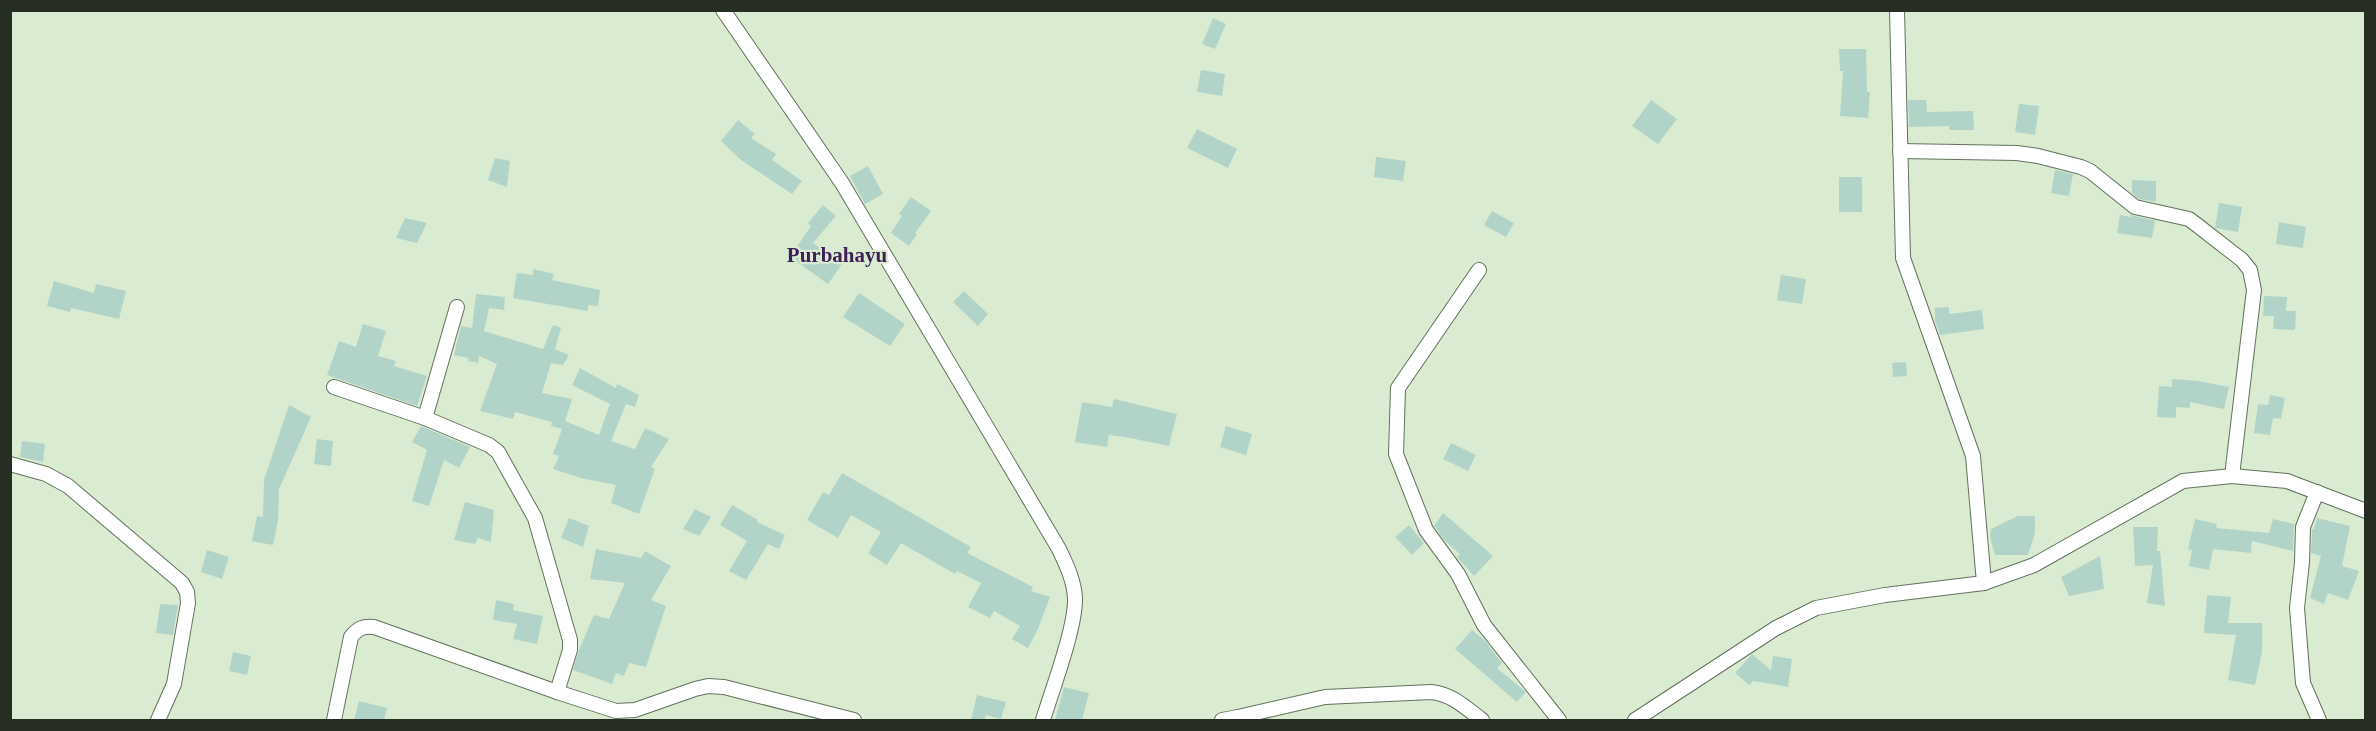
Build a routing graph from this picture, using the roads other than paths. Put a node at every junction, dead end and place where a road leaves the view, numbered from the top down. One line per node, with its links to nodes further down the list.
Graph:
1 (723, 10): 18 (street)
2 (1897, 10): 3 (street)
3 (1900, 151): 9 (street); 12 (street)
4 (1479, 270): 21 (street)
5 (457, 307): 7 (street)
6 (334, 387): 7 (street)
7 (425, 418): 13 (street)
8 (10, 464): 15 (street)
9 (2232, 476): 10 (street); 12 (street)
10 (2317, 492): 11 (street); 23 (street)
11 (2366, 511)
12 (1984, 584): 22 (street)
13 (557, 692): 16 (street); 17 (street)
14 (1239, 719): 19 (street); 20 (street)
15 (158, 720)
16 (334, 720)
17 (854, 720)
18 (1042, 720)
19 (1222, 720)
20 (1482, 720)
21 (1559, 720)
22 (1635, 720)
23 (2319, 720)

